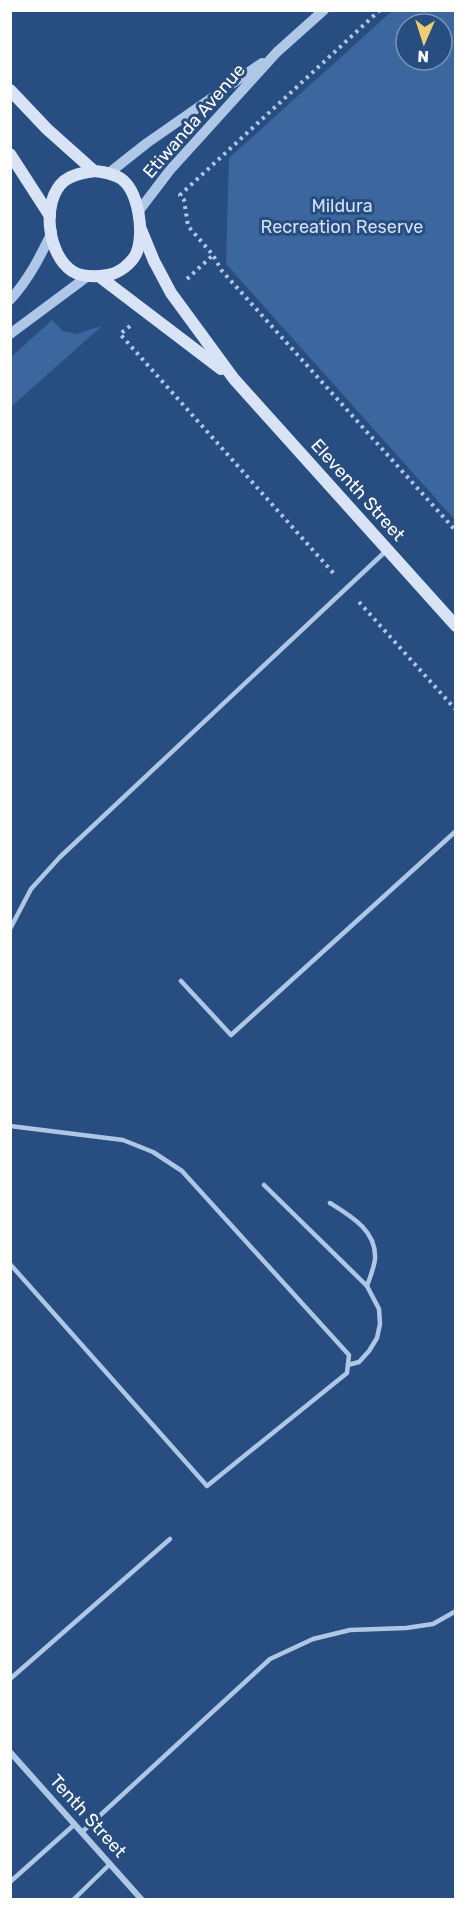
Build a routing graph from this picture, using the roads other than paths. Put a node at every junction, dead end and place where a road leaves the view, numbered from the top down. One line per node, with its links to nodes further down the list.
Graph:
1 (324, 10): 2 (street, Etiwanda Avenue)
2 (277, 52): 6 (street, Etiwanda Avenue); 7 (street, Etiwanda Avenue)
3 (10, 90): 5 (main road)
4 (10, 154): 8 (main road)
5 (94, 171): 6 (main road); 8 (main road)
6 (109, 173): 7 (main road)
7 (138, 213): 9 (main road)
8 (50, 216): 10 (main road)
9 (140, 227): 11 (main road); 14 (main road, Eleventh Street)
10 (52, 232): 11 (main road); 12 (street)
11 (94, 277): 13 (street); 14 (main road, Eleventh Street)
12 (10, 300)
13 (10, 334)
14 (234, 379): 15 (main road, Eleventh Street)
15 (387, 549): 16 (main road, Eleventh Street); 18 (lane)
16 (456, 626)
17 (456, 831): 19 (lane)
18 (10, 929)
19 (181, 981)
20 (10, 1126): 25 (lane)
21 (264, 1185): 24 (lane)
22 (330, 1203): 24 (lane)
23 (10, 1264): 25 (lane)
24 (367, 1286): 25 (lane)
25 (348, 1365)
26 (170, 1539): 28 (lane)
27 (456, 1611): 31 (lane)
28 (10, 1679)
29 (10, 1752): 30 (street, Tenth Street)
30 (75, 1824): 31 (street, Tenth Street); 33 (lane)
31 (82, 1832): 32 (street, Tenth Street)
32 (110, 1864): 34 (lane); 35 (street, Tenth Street)
33 (10, 1882)
34 (73, 1899)
35 (142, 1899)

